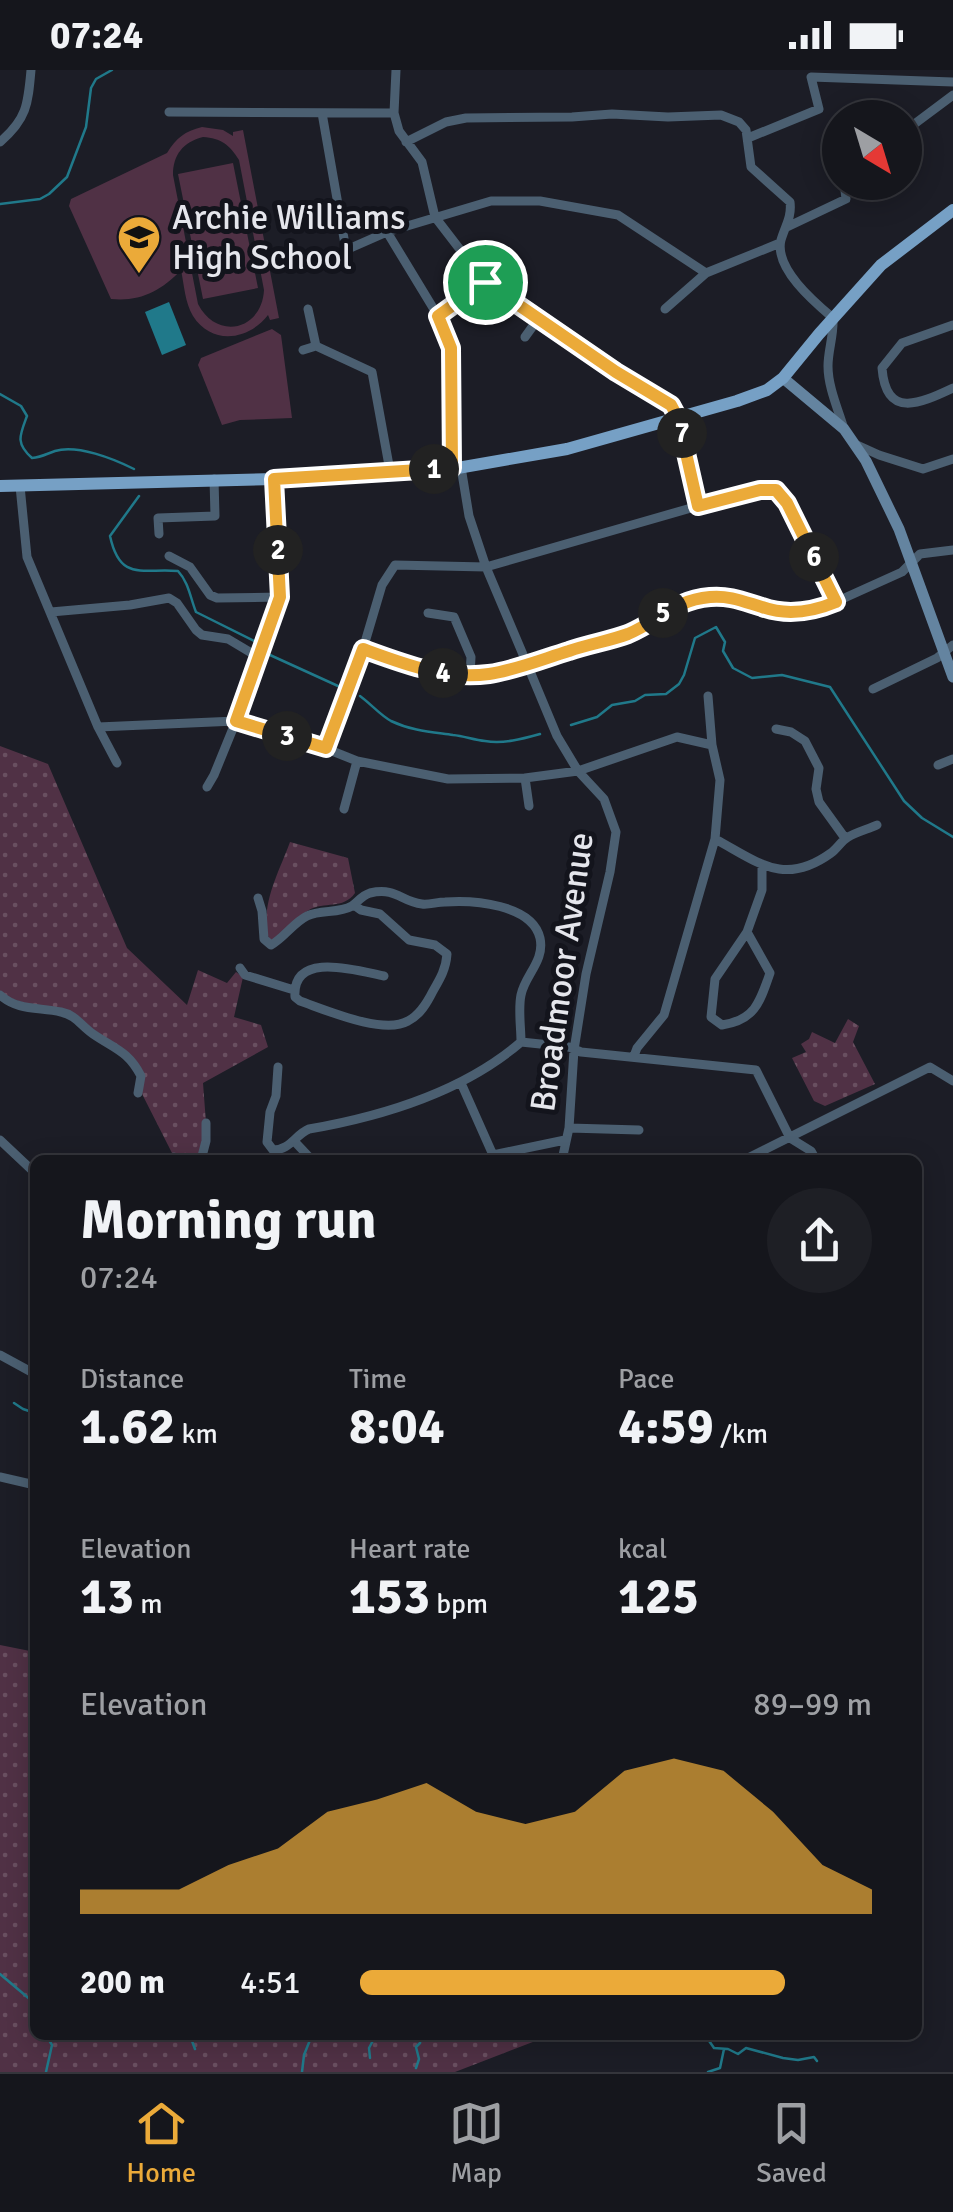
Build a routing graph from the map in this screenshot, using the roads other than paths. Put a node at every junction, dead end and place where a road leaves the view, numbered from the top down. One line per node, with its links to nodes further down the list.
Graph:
1 (31, 70): 11 (street)
2 (396, 70): 7 (street)
3 (861, 73): 4 (street); 10 (street)
4 (953, 82)
5 (953, 95): 9 (street)
6 (169, 112): 8 (street)
7 (394, 113): 8 (street); 12 (street)
8 (322, 114): 17 (street)
9 (922, 118)
10 (748, 138): 12 (street); 16 (street)
11 (0, 142)
12 (406, 142): 15 (street)
13 (844, 200): 16 (street)
14 (953, 210): 24 (main road)
15 (435, 217): 17 (street); 19 (street); 20 (street)
16 (788, 227): 18 (street)
17 (388, 232): 23 (street, Broadmoor Avenue)
18 (780, 243): 19 (street); 24 (street)
19 (706, 272): 22 (street)
20 (485, 282): 23 (street); 25 (street)
21 (308, 309): 28 (street)
22 (666, 309)
23 (438, 316): 36 (street, Broadmoor Avenue)
24 (833, 318): 30 (main road); 33 (street)
25 (538, 319): 27 (street); 32 (street)
26 (953, 325): 31 (street)
27 (525, 337)
28 (316, 346): 29 (street); 37 (street)
29 (303, 350)
30 (783, 378): 32 (main road); 33 (street)
31 (953, 388)
32 (678, 418): 36 (main road); 42 (street)
33 (844, 429): 34 (street)
34 (857, 445): 35 (street); 46 (street)
35 (953, 460)
36 (457, 468): 37 (main road); 47 (street, Broadmoor Avenue)
37 (390, 472): 39 (main road)
38 (214, 479): 39 (main road); 41 (main road); 43 (street)
39 (274, 479): 48 (street)
40 (0, 486): 41 (main road)
41 (20, 486): 50 (street)
42 (698, 506): 47 (street); 49 (street)
43 (159, 534)
44 (953, 550): 46 (street)
45 (168, 556): 48 (street)
46 (912, 564): 49 (street); 52 (street)
47 (486, 567): 53 (street); 55 (street, Broadmoor Avenue)
48 (280, 597): 54 (street)
49 (836, 602): 55 (street)
50 (50, 612): 54 (street); 61 (street)
51 (428, 613): 56 (street)
52 (949, 648): 57 (street); 58 (street)
53 (363, 649): 56 (street); 64 (street)
54 (258, 656): 60 (street)
55 (527, 664): 56 (street); 69 (street, Broadmoor Avenue)
56 (470, 675)
57 (953, 677)
58 (873, 689)
59 (708, 696): 63 (street)
60 (236, 721): 61 (street); 64 (street); 71 (street)
61 (98, 727): 67 (street)
62 (776, 730): 75 (street)
63 (712, 745): 69 (street); 76 (street)
64 (326, 748): 66 (street)
65 (953, 759): 68 (street)
66 (356, 761): 70 (street); 73 (street)
67 (117, 762)
68 (938, 765)
69 (578, 771): 70 (street); 86 (street, Broadmoor Avenue)
70 (525, 778): 72 (street)
71 (207, 787)
72 (529, 806)
73 (344, 809)
74 (878, 826): 75 (street)
75 (845, 838): 77 (street)
76 (715, 839): 77 (street); 87 (street)
77 (762, 864): 80 (street)
78 (258, 898): 79 (street)
79 (354, 905): 83 (street); 85 (street)
80 (747, 932): 80 (street)
81 (240, 968): 83 (street)
82 (384, 976): 83 (street)
83 (294, 990)
84 (0, 995): 91 (street)
85 (522, 1042): 86 (street); 90 (street)
86 (574, 1050): 87 (street); 93 (street, Broadmoor Avenue)
87 (634, 1056): 95 (street)
88 (278, 1067): 98 (street)
89 (953, 1081): 95 (street)
90 (461, 1083): 98 (street); 101 (street)
91 (138, 1093)
92 (206, 1123): 99 (street)
93 (568, 1128): 94 (street); 97 (street, Broadmoor Avenue)
94 (639, 1130)
95 (790, 1138): 104 (street); 105 (street)
96 (0, 1140): 106 (street)
97 (564, 1140): 102 (street); 103 (street, Broadmoor Avenue)
98 (294, 1142): 100 (street)
99 (203, 1155)
100 (307, 1155)
101 (487, 1155)
102 (501, 1155)
103 (562, 1155)
104 (754, 1155)
105 (813, 1155)
106 (30, 1168)
107 (0, 1355): 108 (street)
108 (30, 1371)
109 (0, 1477): 110 (street)
110 (30, 1484)

